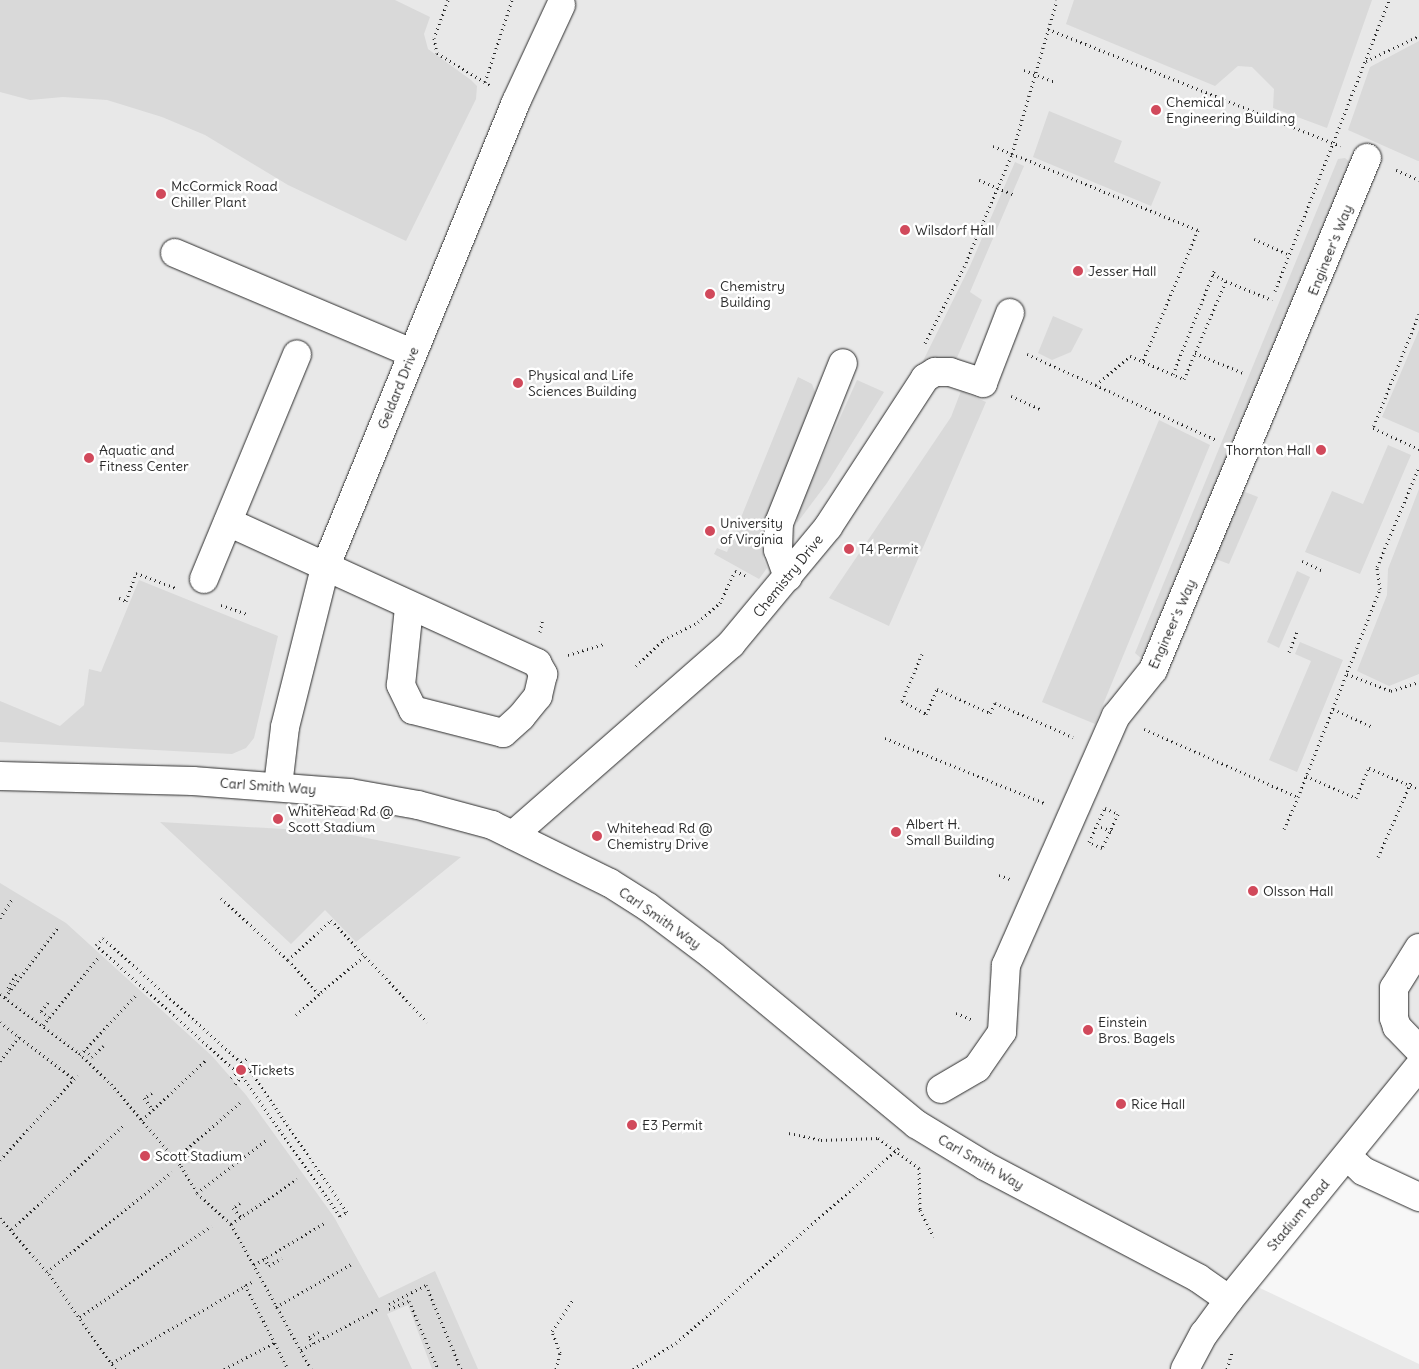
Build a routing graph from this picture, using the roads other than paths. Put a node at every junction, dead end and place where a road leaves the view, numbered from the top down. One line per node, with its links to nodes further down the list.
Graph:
1 (562, 5): 5 (street, Geldard Drive)
2 (1367, 158): 19 (street, Engineer's Way)
3 (175, 254): 5 (street)
4 (1010, 313): 10 (street, Chemistry Drive)
5 (412, 353): 9 (street, Geldard Drive)
6 (297, 354): 8 (street)
7 (843, 364): 10 (street)
8 (228, 522): 9 (street); 11 (street)
9 (325, 568): 12 (street); 14 (street, Geldard Drive)
10 (788, 578): 15 (street, Chemistry Drive)
11 (204, 579)
12 (409, 607): 12 (street)
13 (0, 776): 14 (street, Carl Smith Way)
14 (278, 786): 15 (street, Carl Smith Way)
15 (513, 834): 22 (street, Carl Smith Way)
16 (1419, 948): 17 (street)
17 (1419, 1050)
18 (1419, 1066): 20 (street, Stadium Road)
19 (940, 1089)
20 (1347, 1156): 21 (street); 22 (street, Stadium Road)
21 (1419, 1197)
22 (1229, 1300): 23 (street, Stadium Road)
23 (1185, 1369)

